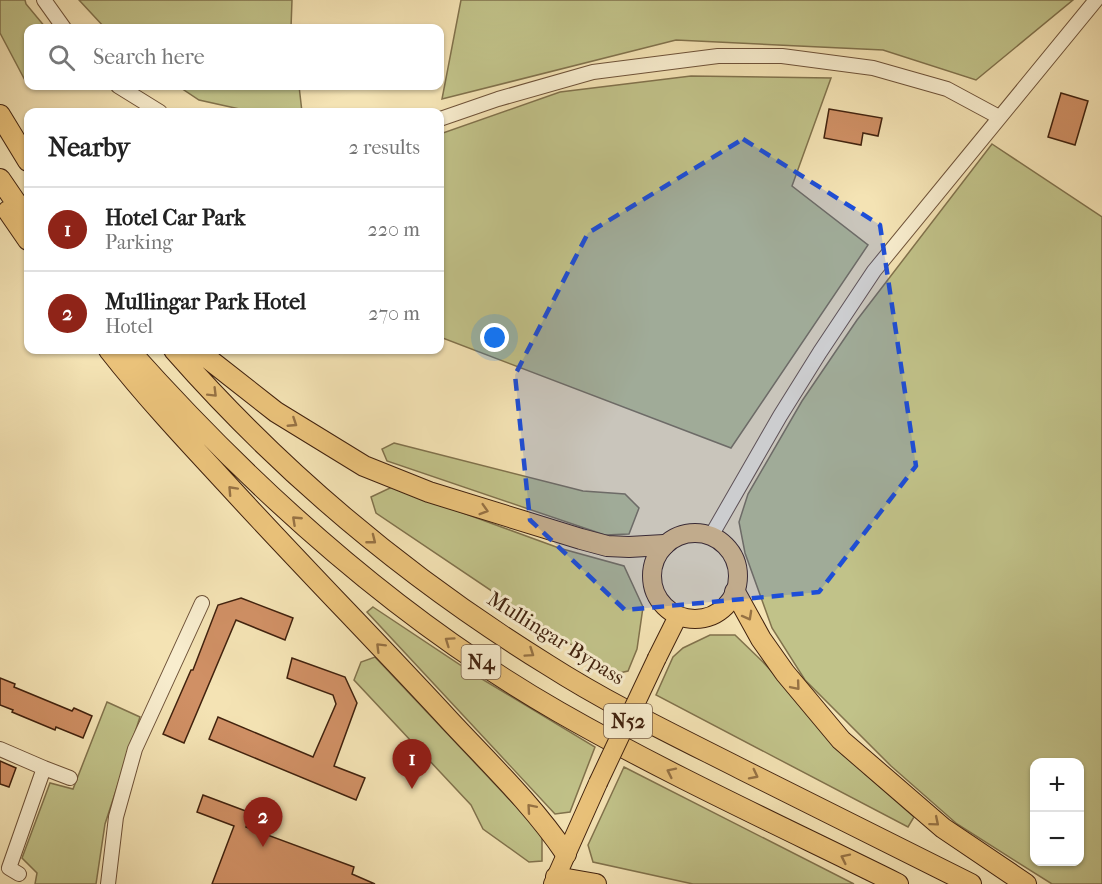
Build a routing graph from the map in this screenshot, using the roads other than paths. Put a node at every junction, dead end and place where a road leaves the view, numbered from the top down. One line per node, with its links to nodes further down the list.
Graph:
1 (44, 0): 3 (street)
2 (1096, 0): 7 (street)
3 (61, 24)
4 (124, 90): 5 (street)
5 (154, 108)
6 (0, 115): 9 (highway)
7 (999, 117): 8 (street); 18 (street)
8 (444, 118)
9 (24, 154)
10 (0, 179): 12 (highway)
11 (0, 200): 13 (highway)
12 (24, 214)
13 (24, 234)
14 (112, 354): 26 (highway, one-way to 14)
15 (133, 354): 31 (highway, N4, one-way to 15)
16 (177, 354): 32 (highway, Mullingar Bypass / N4, one-way to 32)
17 (202, 354): 19 (highway, one-way to 19)
18 (711, 536): 19 (main road); 20 (main road)
19 (664, 545): 22 (main road)
20 (735, 592): 22 (main road); 33 (highway, one-way to 33)
21 (202, 603): 29 (street)
22 (678, 616): 26 (main road, N52, bridge)
23 (0, 749): 24 (street)
24 (44, 768): 25 (street); 27 (street)
25 (70, 778)
26 (566, 854): 28 (main road, N52)
27 (19, 874)
28 (555, 880): 30 (highway)
29 (108, 884)
30 (596, 884)
31 (898, 884)
32 (971, 884)
33 (1026, 884)

